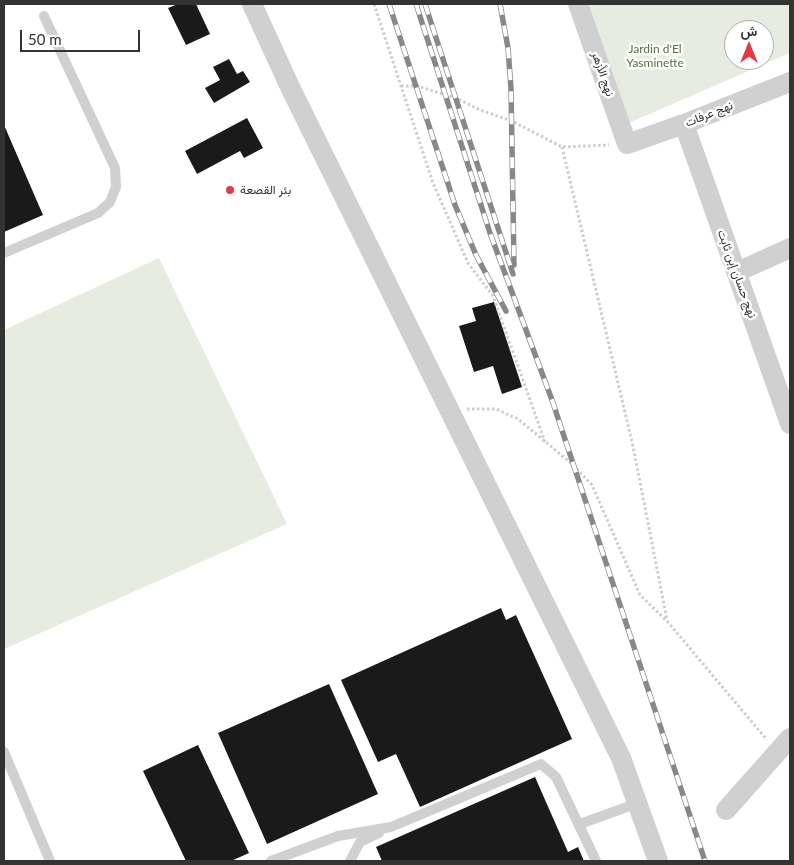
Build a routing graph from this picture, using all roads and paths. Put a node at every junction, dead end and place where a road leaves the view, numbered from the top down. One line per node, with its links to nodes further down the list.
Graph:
1 (252, 4): 14 (street)
2 (374, 4): 6 (path)
3 (578, 4): 8 (street, نهج الأزهر)
4 (44, 16): 11 (lane)
5 (790, 82): 7 (street, نهج عرفات)
6 (401, 86): 9 (path); 16 (path)
7 (684, 124): 8 (street, نهج عرفات); 12 (street, نهج حسان إبن ثابت)
8 (627, 144): 9 (path)
9 (562, 147): 17 (path)
10 (790, 248): 12 (street)
11 (4, 253)
12 (737, 272): 13 (street, نهج حسان إبن ثابت)
13 (786, 396): 15 (street, نهج حسان إبن ثابت)
14 (449, 409): 16 (path); 20 (street)
15 (790, 424)
16 (545, 443): 17 (path)
17 (667, 621): 19 (path)
18 (4, 752): 24 (lane)
19 (786, 753): 21 (street)
20 (638, 803): 22 (lane); 28 (street)
21 (726, 810)
22 (580, 824): 23 (lane); 27 (lane)
23 (391, 827): 25 (lane); 26 (lane)
24 (50, 861)
25 (271, 861)
26 (350, 861)
27 (596, 861)
28 (658, 861)

